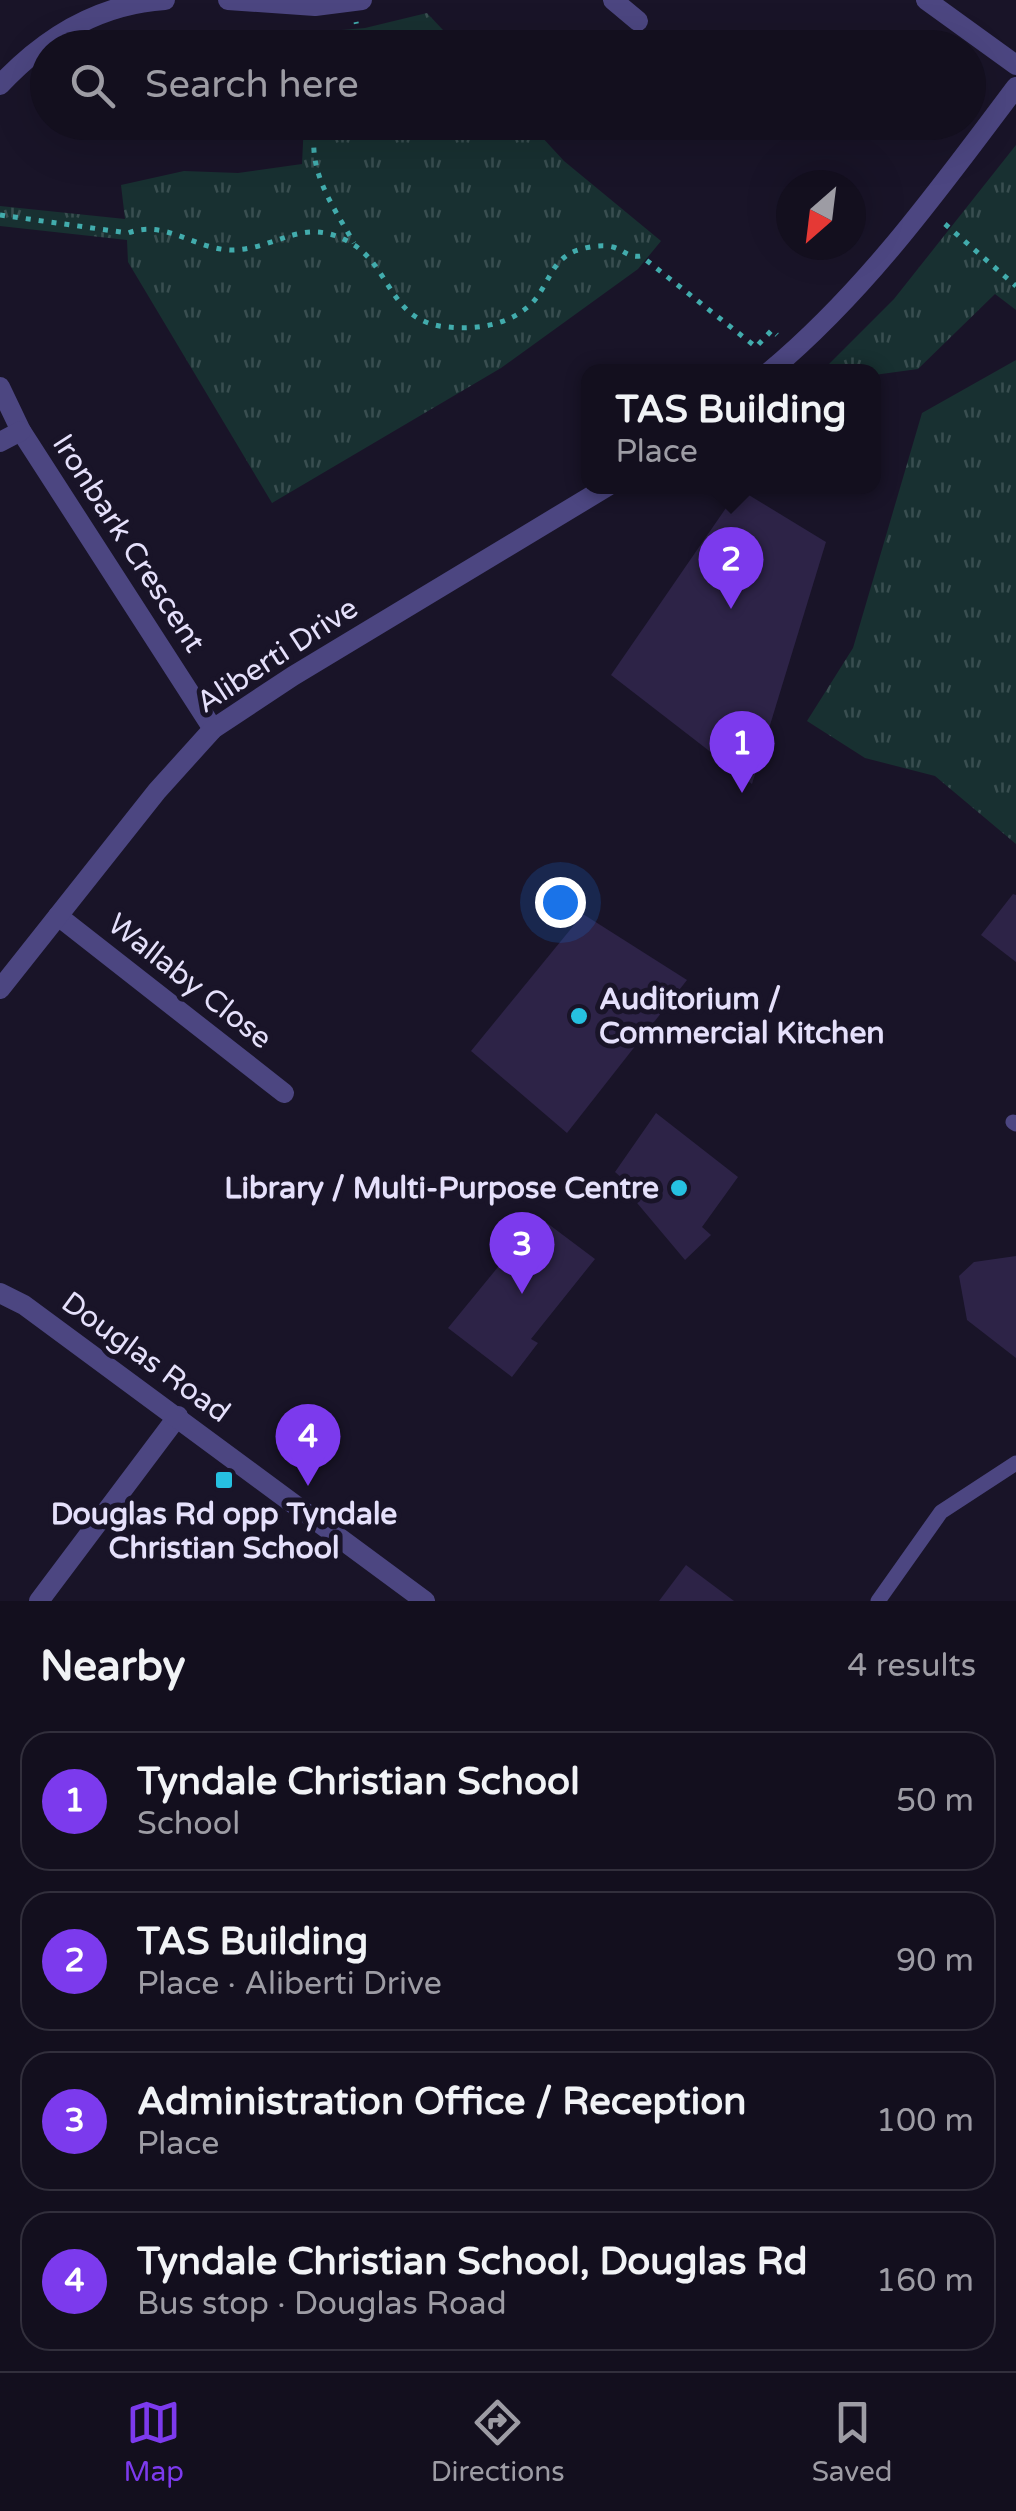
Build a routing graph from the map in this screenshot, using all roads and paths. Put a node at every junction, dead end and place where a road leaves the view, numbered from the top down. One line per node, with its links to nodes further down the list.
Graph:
1 (165, 0): 7 (street)
2 (228, 0): 3 (street)
3 (362, 0)
4 (613, 0): 6 (street)
5 (926, 0): 8 (street)
6 (638, 22)
7 (67, 30)
8 (967, 30)
9 (986, 44): 11 (street)
10 (30, 53): 12 (street)
11 (1016, 66)
12 (0, 85)
13 (1016, 88): 14 (street)
14 (986, 128)
15 (312, 140): 19 (path)
16 (977, 140): 21 (street)
17 (0, 215): 19 (path)
18 (945, 224): 20 (path)
19 (356, 246): 21 (path)
20 (1016, 286)
21 (794, 351): 22 (street)
22 (779, 364)
23 (0, 388): 24 (street, Ironbark Crescent)
24 (21, 430): 25 (street); 27 (street, Ironbark Crescent)
25 (0, 442)
26 (595, 494): 27 (street, Aliberti Drive)
27 (213, 729): 28 (street, Aliberti Drive)
28 (58, 916): 29 (street, Aliberti Drive); 30 (street, Wallaby Close)
29 (0, 990)
30 (284, 1094)
31 (0, 1275): 33 (street, Douglas Road)
32 (0, 1293): 33 (street, Douglas Road)
33 (24, 1305): 34 (street, Douglas Road)
34 (178, 1416): 36 (street); 37 (street, Douglas Road)
35 (1016, 1463): 38 (lane)
36 (39, 1601)
37 (425, 1601)
38 (878, 1601)

